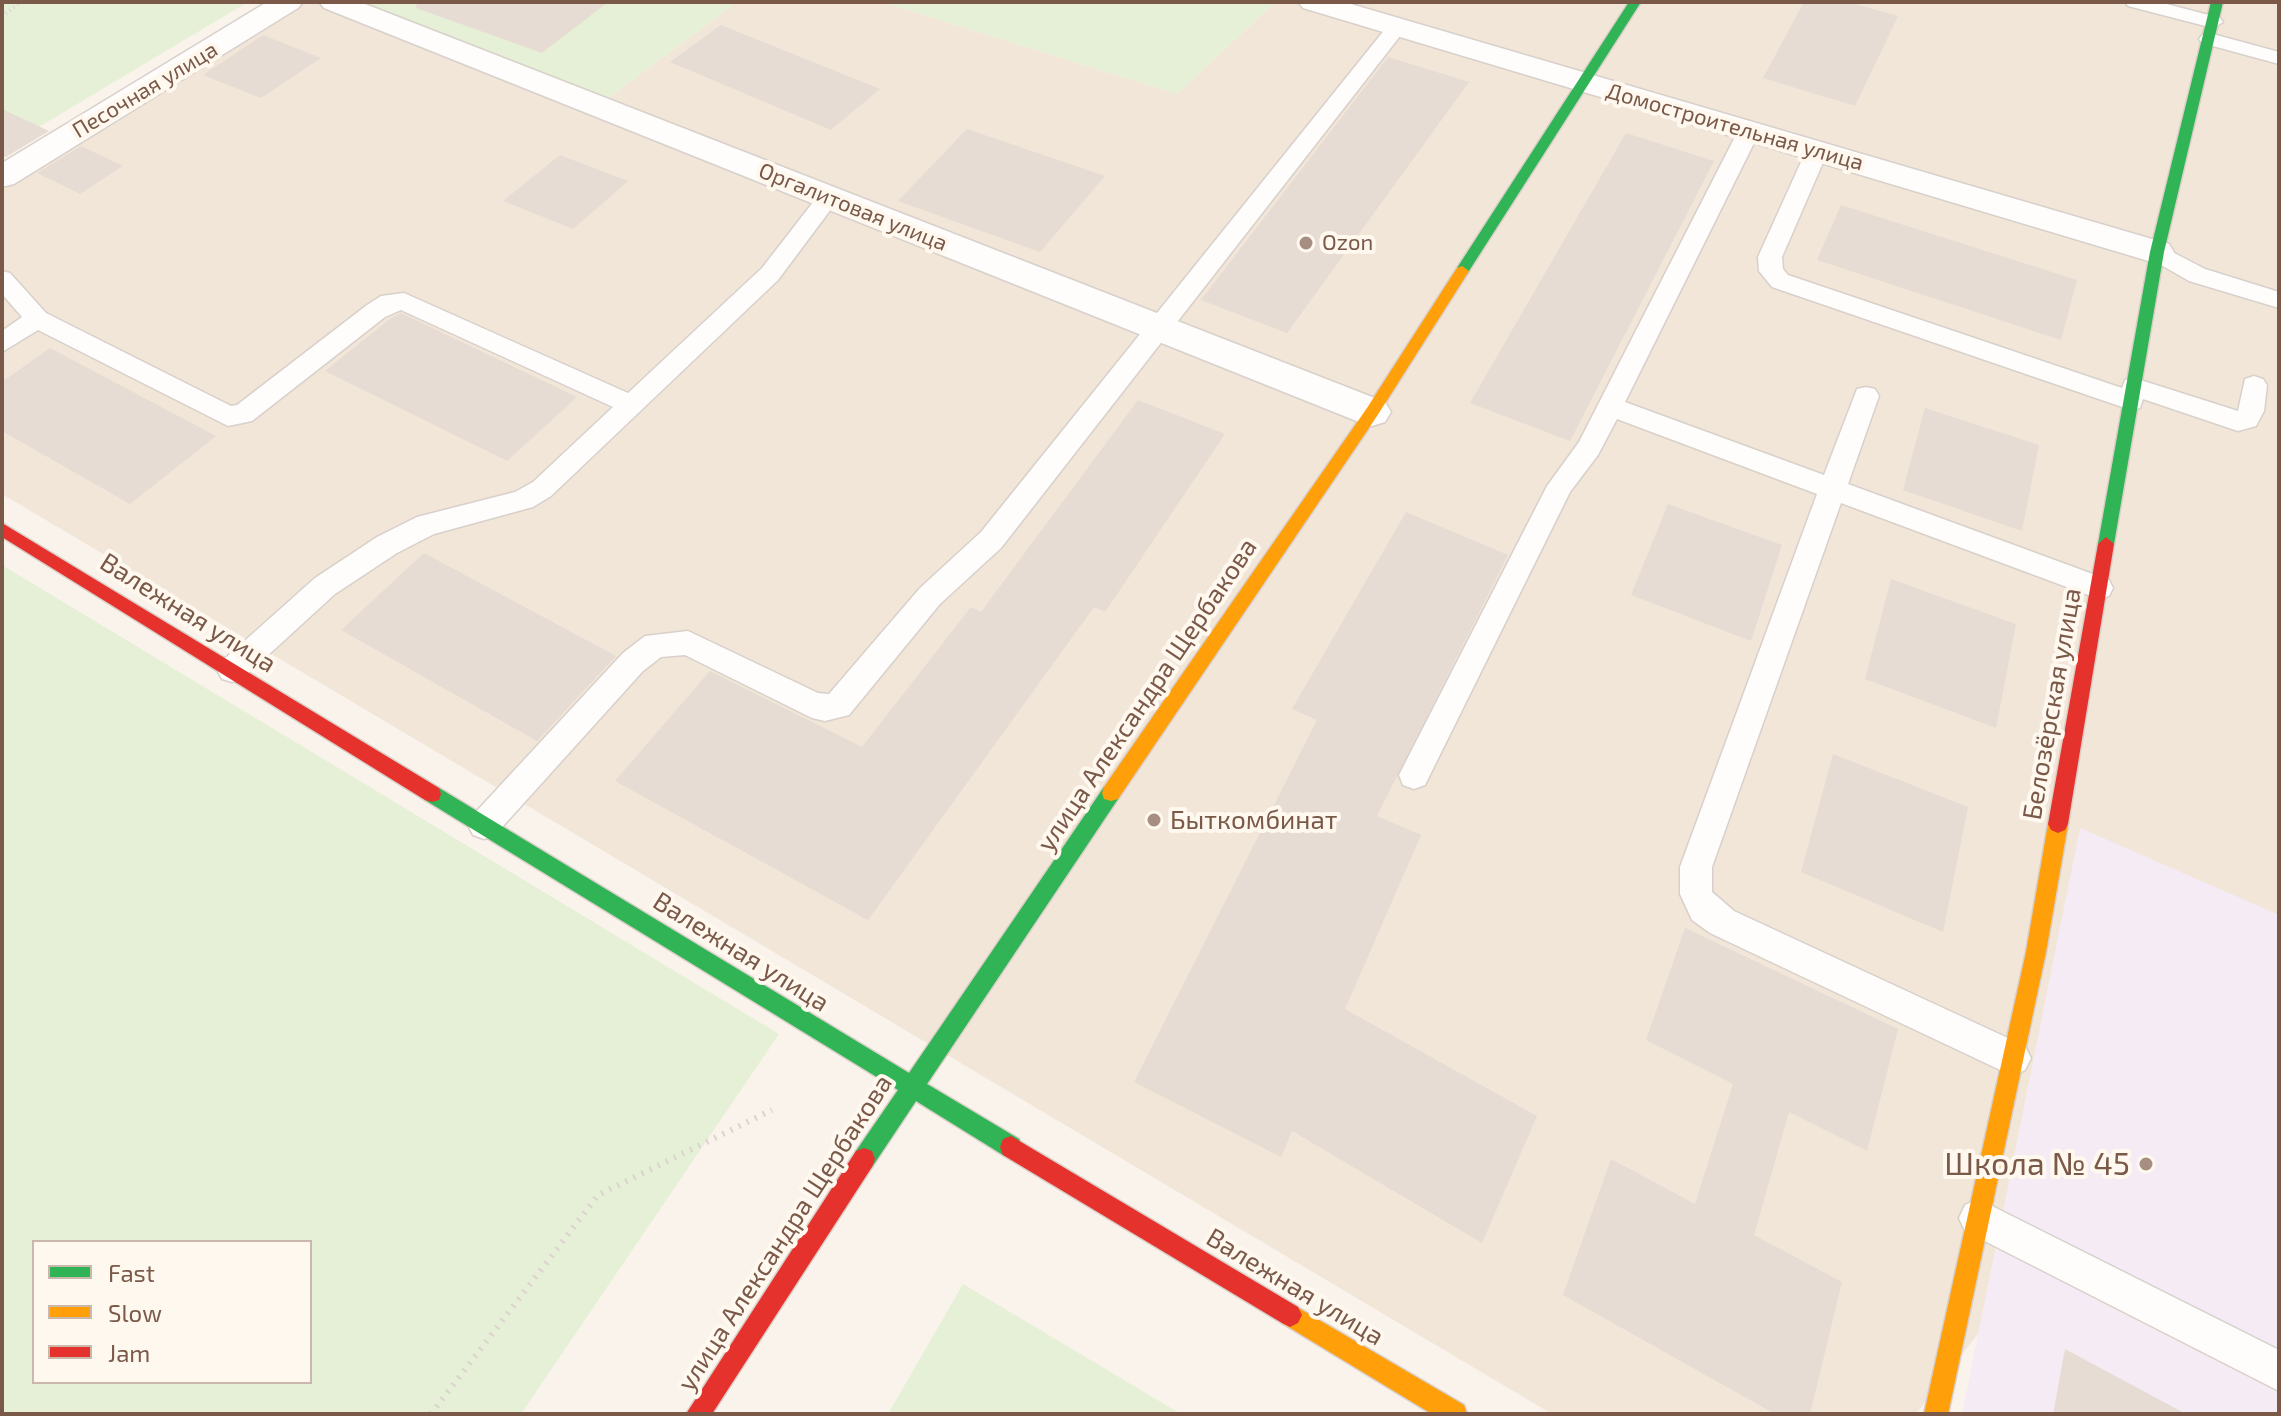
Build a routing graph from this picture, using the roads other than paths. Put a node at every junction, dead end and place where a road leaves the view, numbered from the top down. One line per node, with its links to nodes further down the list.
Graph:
1 (288, 2): 12 (street, Песочная улица)
2 (334, 2): 13 (street, Оргалитовая улица)
3 (1313, 2): 7 (street, Домостроительная улица)
4 (1635, 2): 9 (street, улица Александра Щербакова)
5 (2135, 2): 6 (lane)
6 (2213, 21): 8 (lane); 14 (street, Белозёрская улица)
7 (1397, 27): 9 (street, Домостроительная улица); 18 (lane)
8 (2279, 58)
9 (1584, 82): 10 (street, Домостроительная улица); 25 (street, улица Александра Щербакова)
10 (1749, 131): 11 (street, Домостроительная улица); 24 (lane)
11 (1817, 151): 14 (street, Домостроительная улица); 21 (lane)
12 (2, 177)
13 (829, 197): 18 (street, Оргалитовая улица); 23 (lane)
14 (2157, 252): 16 (lane); 21 (street, Белозёрская улица)
15 (2, 279): 17 (lane)
16 (2279, 300)
17 (37, 319): 19 (lane); 23 (lane)
18 (1158, 328): 25 (street, Оргалитовая улица); 31 (lane)
19 (2, 343)
20 (2254, 385): 21 (lane)
21 (2132, 394): 28 (street, Белозёрская улица)
22 (1866, 396): 26 (lane)
23 (632, 405): 29 (lane)
24 (1610, 406): 26 (lane); 30 (lane)
25 (1372, 412): 33 (street, улица Александра Щербакова)
26 (1832, 489): 28 (lane); 32 (lane)
27 (2, 529): 29 (street, Валежная улица)
28 (2099, 588): 32 (street, Белозёрская улица)
29 (232, 670): 31 (street, Валежная улица)
30 (1414, 775)
31 (484, 825): 33 (street, Валежная улица)
32 (2013, 1058): 34 (street, Белозёрская улица)
33 (910, 1087): 36 (street, улица Александра Щербакова); 37 (street, Валежная улица)
34 (1978, 1218): 35 (lane); 38 (street, Белозёрская улица)
35 (2279, 1371)
36 (698, 1414)
37 (1455, 1414)
38 (1936, 1414)

